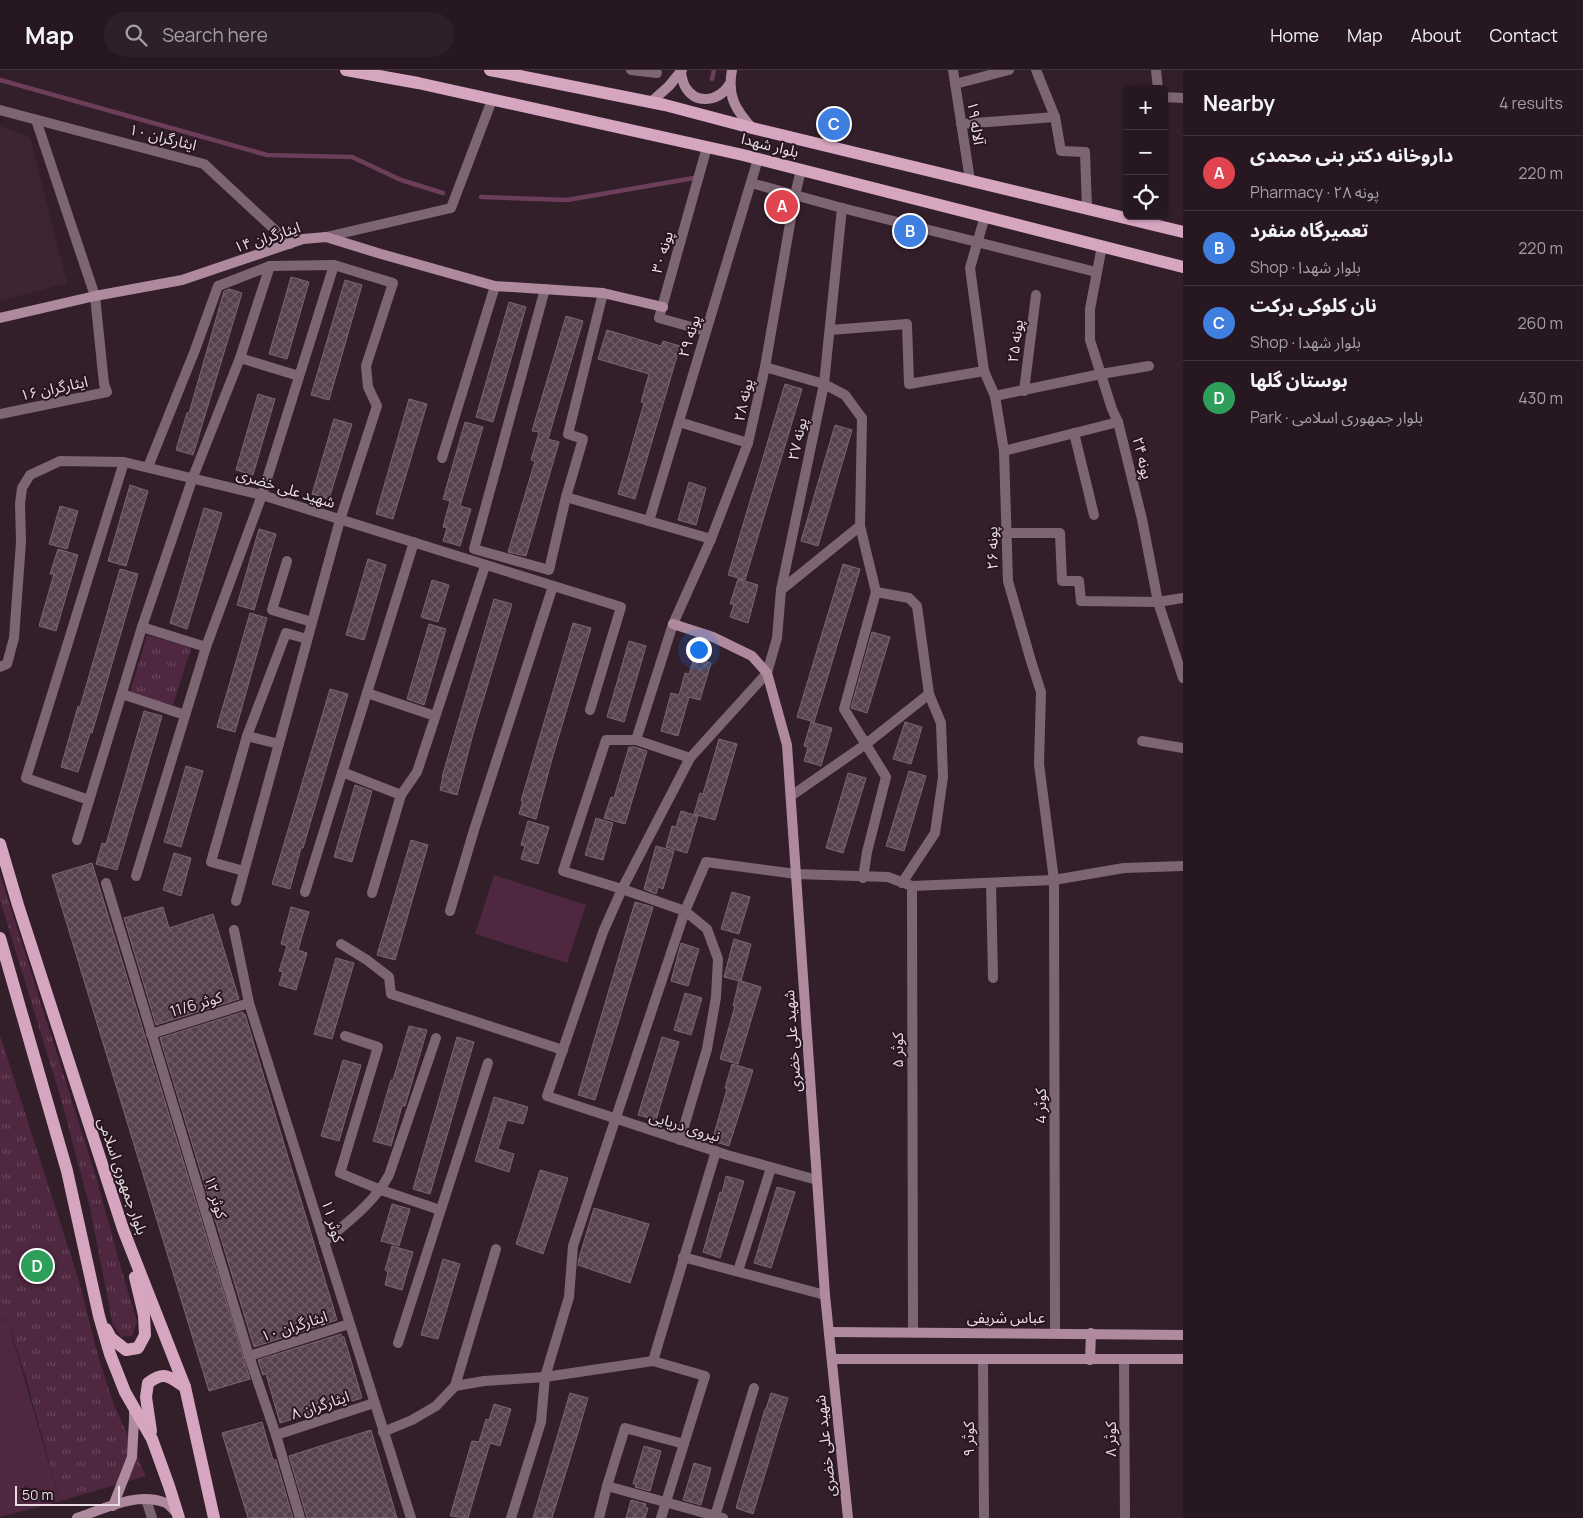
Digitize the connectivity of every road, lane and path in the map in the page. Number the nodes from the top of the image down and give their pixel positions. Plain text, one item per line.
1 (346, 70) edge
2 (490, 70) edge
3 (632, 70) edge
4 (732, 70) edge
5 (953, 70) edge
6 (1009, 70) edge
7 (1036, 70) edge
8 (1156, 70) edge
9 (682, 71) edge
10 (657, 73) dead end
11 (955, 84) junction
12 (729, 85) junction
13 (1158, 85) edge
14 (1168, 97) edge
15 (1183, 98) edge
16 (492, 100) junction
17 (651, 102) junction
18 (0, 110) edge
19 (1055, 117) junction
20 (36, 120) junction
21 (961, 124) junction
22 (752, 128) junction
23 (707, 147) junction
24 (758, 159) junction
25 (801, 170) junction
26 (970, 180) junction
27 (751, 183) junction
28 (795, 195) junction
29 (842, 208) junction
30 (1087, 208) junction
31 (985, 216) junction
32 (1183, 232) edge
33 (326, 236) junction
34 (977, 243) junction
35 (290, 244) junction
36 (1102, 246) junction
37 (334, 265) junction
38 (270, 266) junction
39 (1183, 266) edge
40 (1096, 272) junction
41 (496, 286) junction
42 (545, 289) junction
43 (603, 293) junction
44 (95, 296) junction
45 (1036, 296) dead end
46 (663, 307) junction
47 (0, 318) edge
48 (830, 330) junction
49 (706, 331) junction
50 (240, 358) junction
51 (1149, 366) dead end
52 (765, 367) junction
53 (984, 371) junction
54 (1101, 374) junction
55 (299, 376) junction
56 (824, 384) junction
57 (1024, 391) junction
58 (995, 396) junction
59 (0, 414) edge
60 (679, 422) junction
61 (1118, 422) junction
62 (1074, 433) junction
63 (748, 443) junction
64 (1004, 451) junction
65 (442, 458) dead end
66 (124, 462) junction
67 (148, 467) junction
68 (193, 477) junction
69 (262, 495) junction
70 (566, 498) junction
71 (1094, 515) dead end
72 (340, 520) junction
73 (649, 522) junction
74 (860, 526) junction
75 (1007, 533) junction
76 (711, 539) junction
77 (414, 542) junction
78 (287, 561) dead end
79 (485, 566) junction
80 (553, 586) junction
81 (781, 590) junction
82 (876, 592) junction
83 (1183, 598) edge
84 (1158, 602) junction
85 (312, 622) junction
86 (673, 624) junction
87 (142, 627) junction
88 (307, 638) junction
89 (206, 647) junction
90 (0, 668) edge
91 (767, 673) junction
92 (1183, 678) edge
93 (367, 693) junction
94 (122, 694) junction
95 (929, 694) junction
96 (590, 710) dead end
97 (185, 715) junction
98 (435, 716) junction
99 (247, 736) junction
100 (636, 740) junction
101 (1142, 740) dead end
102 (279, 744) junction
103 (866, 744) junction
104 (1183, 748) edge
105 (690, 758) junction
106 (342, 772) junction
107 (401, 795) junction
108 (791, 796) junction
109 (89, 800) junction
110 (77, 840) dead end
111 (0, 844) edge
112 (1183, 866) edge
113 (244, 871) junction
114 (796, 874) junction
115 (136, 876) dead end
116 (863, 878) junction
117 (1054, 880) junction
118 (991, 883) junction
119 (106, 884) dead end
120 (907, 884) junction
121 (622, 889) junction
122 (305, 892) dead end
123 (372, 893) dead end
124 (236, 901) dead end
125 (450, 911) dead end
126 (685, 911) junction
127 (234, 930) dead end
128 (0, 938) edge
129 (341, 944) dead end
130 (993, 978) dead end
131 (249, 1003) junction
132 (151, 1034) junction
133 (345, 1036) dead end
134 (436, 1038) dead end
135 (563, 1050) junction
136 (488, 1063) dead end
137 (614, 1119) junction
138 (680, 1140) junction
139 (716, 1151) junction
140 (771, 1168) junction
141 (817, 1180) junction
142 (381, 1190) junction
143 (440, 1210) junction
144 (123, 1229) junction
145 (324, 1242) junction
146 (496, 1249) dead end
147 (683, 1257) junction
148 (738, 1271) junction
149 (825, 1295) junction
150 (99, 1316) junction
151 (349, 1324) junction
152 (829, 1332) junction
153 (913, 1332) junction
154 (1055, 1332) junction
155 (1091, 1333) junction
156 (1183, 1335) edge
157 (398, 1343) dead end
158 (249, 1356) junction
159 (832, 1359) junction
160 (1183, 1359) edge
161 (983, 1360) junction
162 (1090, 1360) junction
163 (1124, 1360) junction
164 (653, 1361) junction
165 (544, 1377) junction
166 (455, 1386) junction
167 (185, 1387) junction
168 (754, 1388) dead end
169 (374, 1404) junction
170 (133, 1406) junction
171 (383, 1432) junction
172 (276, 1436) junction
173 (152, 1439) junction
174 (684, 1444) junction
175 (607, 1486) junction
176 (146, 1499) junction
177 (666, 1502) junction
178 (113, 1506) junction
179 (178, 1516) edge
180 (719, 1517) edge
181 (77, 1518) edge
182 (152, 1518) edge
183 (214, 1518) edge
184 (300, 1518) edge
185 (411, 1518) edge
186 (511, 1518) edge
187 (599, 1518) edge
188 (661, 1518) edge
189 (848, 1518) edge
190 (984, 1518) edge
191 (1125, 1518) edge

1 - 16 main road, بلوار شهدا
2 - 17 main road, بلوار شهدا
3 - 10 street
4 - 12 street
5 - 11 street, آلاله ۱۹
6 - 11 street
7 - 19 street
8 - 13 street
9 - 12 street
9 - 17 street
11 - 21 street, آلاله ۱۹
12 - 22 street
14 - 15 street
16 - 23 main road, بلوار شهدا
16 - 33 street
17 - 22 main road, بلوار شهدا
18 - 20 street, ایثارگران ۱۰
19 - 21 street
19 - 30 street
20 - 35 street, ایثارگران ۱۰
20 - 44 street
21 - 26 street, آلاله ۱۹
22 - 26 main road, بلوار شهدا
23 - 24 main road, بلوار شهدا
23 - 46 street, پونه ۳۰
24 - 25 main road, بلوار شهدا
24 - 27 street, پونه ۲۹
25 - 28 street, پونه ۲۸
25 - 31 main road, بلوار شهدا
26 - 30 main road, بلوار شهدا
27 - 28 street
27 - 49 street, پونه ۲۹
28 - 29 street
28 - 52 street, پونه ۲۸
29 - 34 street
29 - 48 street, پونه ۲۷
30 - 32 main road, بلوار شهدا
31 - 34 street, پونه ۲۶
31 - 36 main road, بلوار شهدا
33 - 35 street, ایثارگران ۱۴
33 - 41 street, ایثارگران ۱۴
34 - 40 street
34 - 53 street, پونه ۲۶
35 - 44 street, ایثارگران ۱۴
36 - 39 main road, بلوار شهدا
36 - 40 street, پونه ۲۴
37 - 38 street
37 - 55 street
37 - 72 street
38 - 50 street
38 - 67 street
40 - 54 street, پونه ۲۴
41 - 42 street, ایثارگران ۱۴
41 - 65 street
42 - 43 street, ایثارگران ۱۴
42 - 70 street
43 - 46 street, ایثارگران ۱۴
43 - 70 street
44 - 47 street, ایثارگران ۱۴
44 - 59 street, ایثارگران ۱۶
45 - 57 street, پونه ۲۵
46 - 49 street
48 - 53 street
48 - 56 street, پونه ۲۷
49 - 60 street, پونه ۲۹
50 - 55 street
50 - 68 street
51 - 54 street
52 - 56 street
52 - 63 street, پونه ۲۸
53 - 58 street, پونه ۲۶
54 - 57 street
54 - 61 street, پونه ۲۴
55 - 69 street
56 - 74 street
56 - 81 street, پونه ۲۷
57 - 58 street
58 - 64 street, پونه ۲۶
60 - 63 street
60 - 73 street, پونه ۲۹
61 - 62 street
61 - 84 street, پونه ۲۴
62 - 64 street
62 - 71 street
63 - 76 street, پونه ۲۸
64 - 75 street, پونه ۲۶
66 - 67 street, شهید علی خضری
66 - 90 street, شهید علی خضری
66 - 109 street
67 - 68 street, شهید علی خضری
68 - 69 street, شهید علی خضری
68 - 87 street
69 - 72 street, شهید علی خضری
69 - 89 street
70 - 73 street
72 - 77 street, شهید علی خضری
72 - 85 street
73 - 76 street
74 - 81 street
74 - 82 street
75 - 84 street
75 - 117 street, پونه ۲۶
76 - 86 street, پونه ۲۸
77 - 79 street, شهید علی خضری
77 - 93 street
78 - 85 street
79 - 80 street, شهید علی خضری
79 - 98 street
80 - 96 street, شهید علی خضری
80 - 125 street
81 - 91 street, پونه ۲۷
82 - 95 street
82 - 103 street
83 - 84 street
84 - 92 street, پونه ۲۴
85 - 88 street
86 - 91 street, شهید علی خضری
86 - 100 street, پونه ۲۸
87 - 89 street
87 - 94 street
88 - 99 street
88 - 102 street
89 - 97 street
91 - 105 street
91 - 108 street, شهید علی خضری
93 - 98 street
93 - 106 street
94 - 97 street
94 - 109 street
95 - 103 street
95 - 120 street
97 - 115 street
98 - 107 street
99 - 102 street
99 - 113 street
100 - 105 street
100 - 121 street
101 - 104 street
102 - 113 street
103 - 108 street
103 - 116 street
105 - 121 street
106 - 107 street
106 - 122 street
107 - 123 street
108 - 114 street, شهید علی خضری
109 - 110 street
111 - 144 main road, بلوار جمهوری اسلامی
112 - 117 street
113 - 124 street
114 - 116 street
114 - 126 street
114 - 141 street, شهید علی خضری
116 - 120 street
117 - 118 street
117 - 154 street, کوثر 4
118 - 120 street
118 - 130 street
119 - 132 street, کوثر ۱۲
120 - 153 street, کوثر ۵
121 - 126 street
121 - 135 street
126 - 137 street
126 - 138 street
127 - 131 street, کوثر ۱۱
128 - 150 main road
129 - 135 street
131 - 132 street, کوثر 11/6
131 - 145 street, کوثر ۱۱
132 - 158 street, کوثر ۱۲
133 - 142 street
134 - 142 street
135 - 137 street, نیروی دریایی
136 - 143 street
137 - 138 street, نیروی دریایی
137 - 165 street
138 - 139 street, نیروی دریایی
139 - 140 street, نیروی دریایی
139 - 147 street
140 - 141 street, نیروی دریایی
140 - 148 street
141 - 149 street, شهید علی خضری
142 - 143 street
142 - 145 street
143 - 157 street
144 - 150 main road
144 - 167 main road, بلوار جمهوری اسلامی
145 - 151 street, کوثر ۱۱
146 - 166 street
147 - 148 street
147 - 164 street
148 - 149 street
149 - 152 street, شهید علی خضری
150 - 170 main road
151 - 158 street, ایثارگران ۱۰
151 - 169 street, کوثر ۱۱
152 - 153 street, عباس شریفی
152 - 159 street, شهید علی خضری
153 - 154 street, عباس شریفی
154 - 155 street, عباس شریفی
155 - 156 street, عباس شریفی
155 - 162 street
158 - 172 street, کوثر ۱۲
159 - 161 street
159 - 189 street, شهید علی خضری
160 - 163 street
161 - 162 street
161 - 190 street, کوثر ۹
162 - 163 street
163 - 191 street, کوثر ۸
164 - 165 street
164 - 174 street
165 - 166 street
165 - 186 street
166 - 171 street
167 - 173 main road
167 - 183 main road, بلوار جمهوری اسلامی
168 - 180 street
169 - 171 street, کوثر ۱۱
169 - 172 street, ایثارگران ۸
170 - 173 main road
170 - 178 street
171 - 185 street, کوثر ۱۱
172 - 184 street, کوثر ۱۲
173 - 179 main road
174 - 175 street
174 - 177 street
175 - 177 street
175 - 187 street
176 - 178 street
176 - 179 street
176 - 182 street
177 - 180 street
177 - 188 street
178 - 181 street

